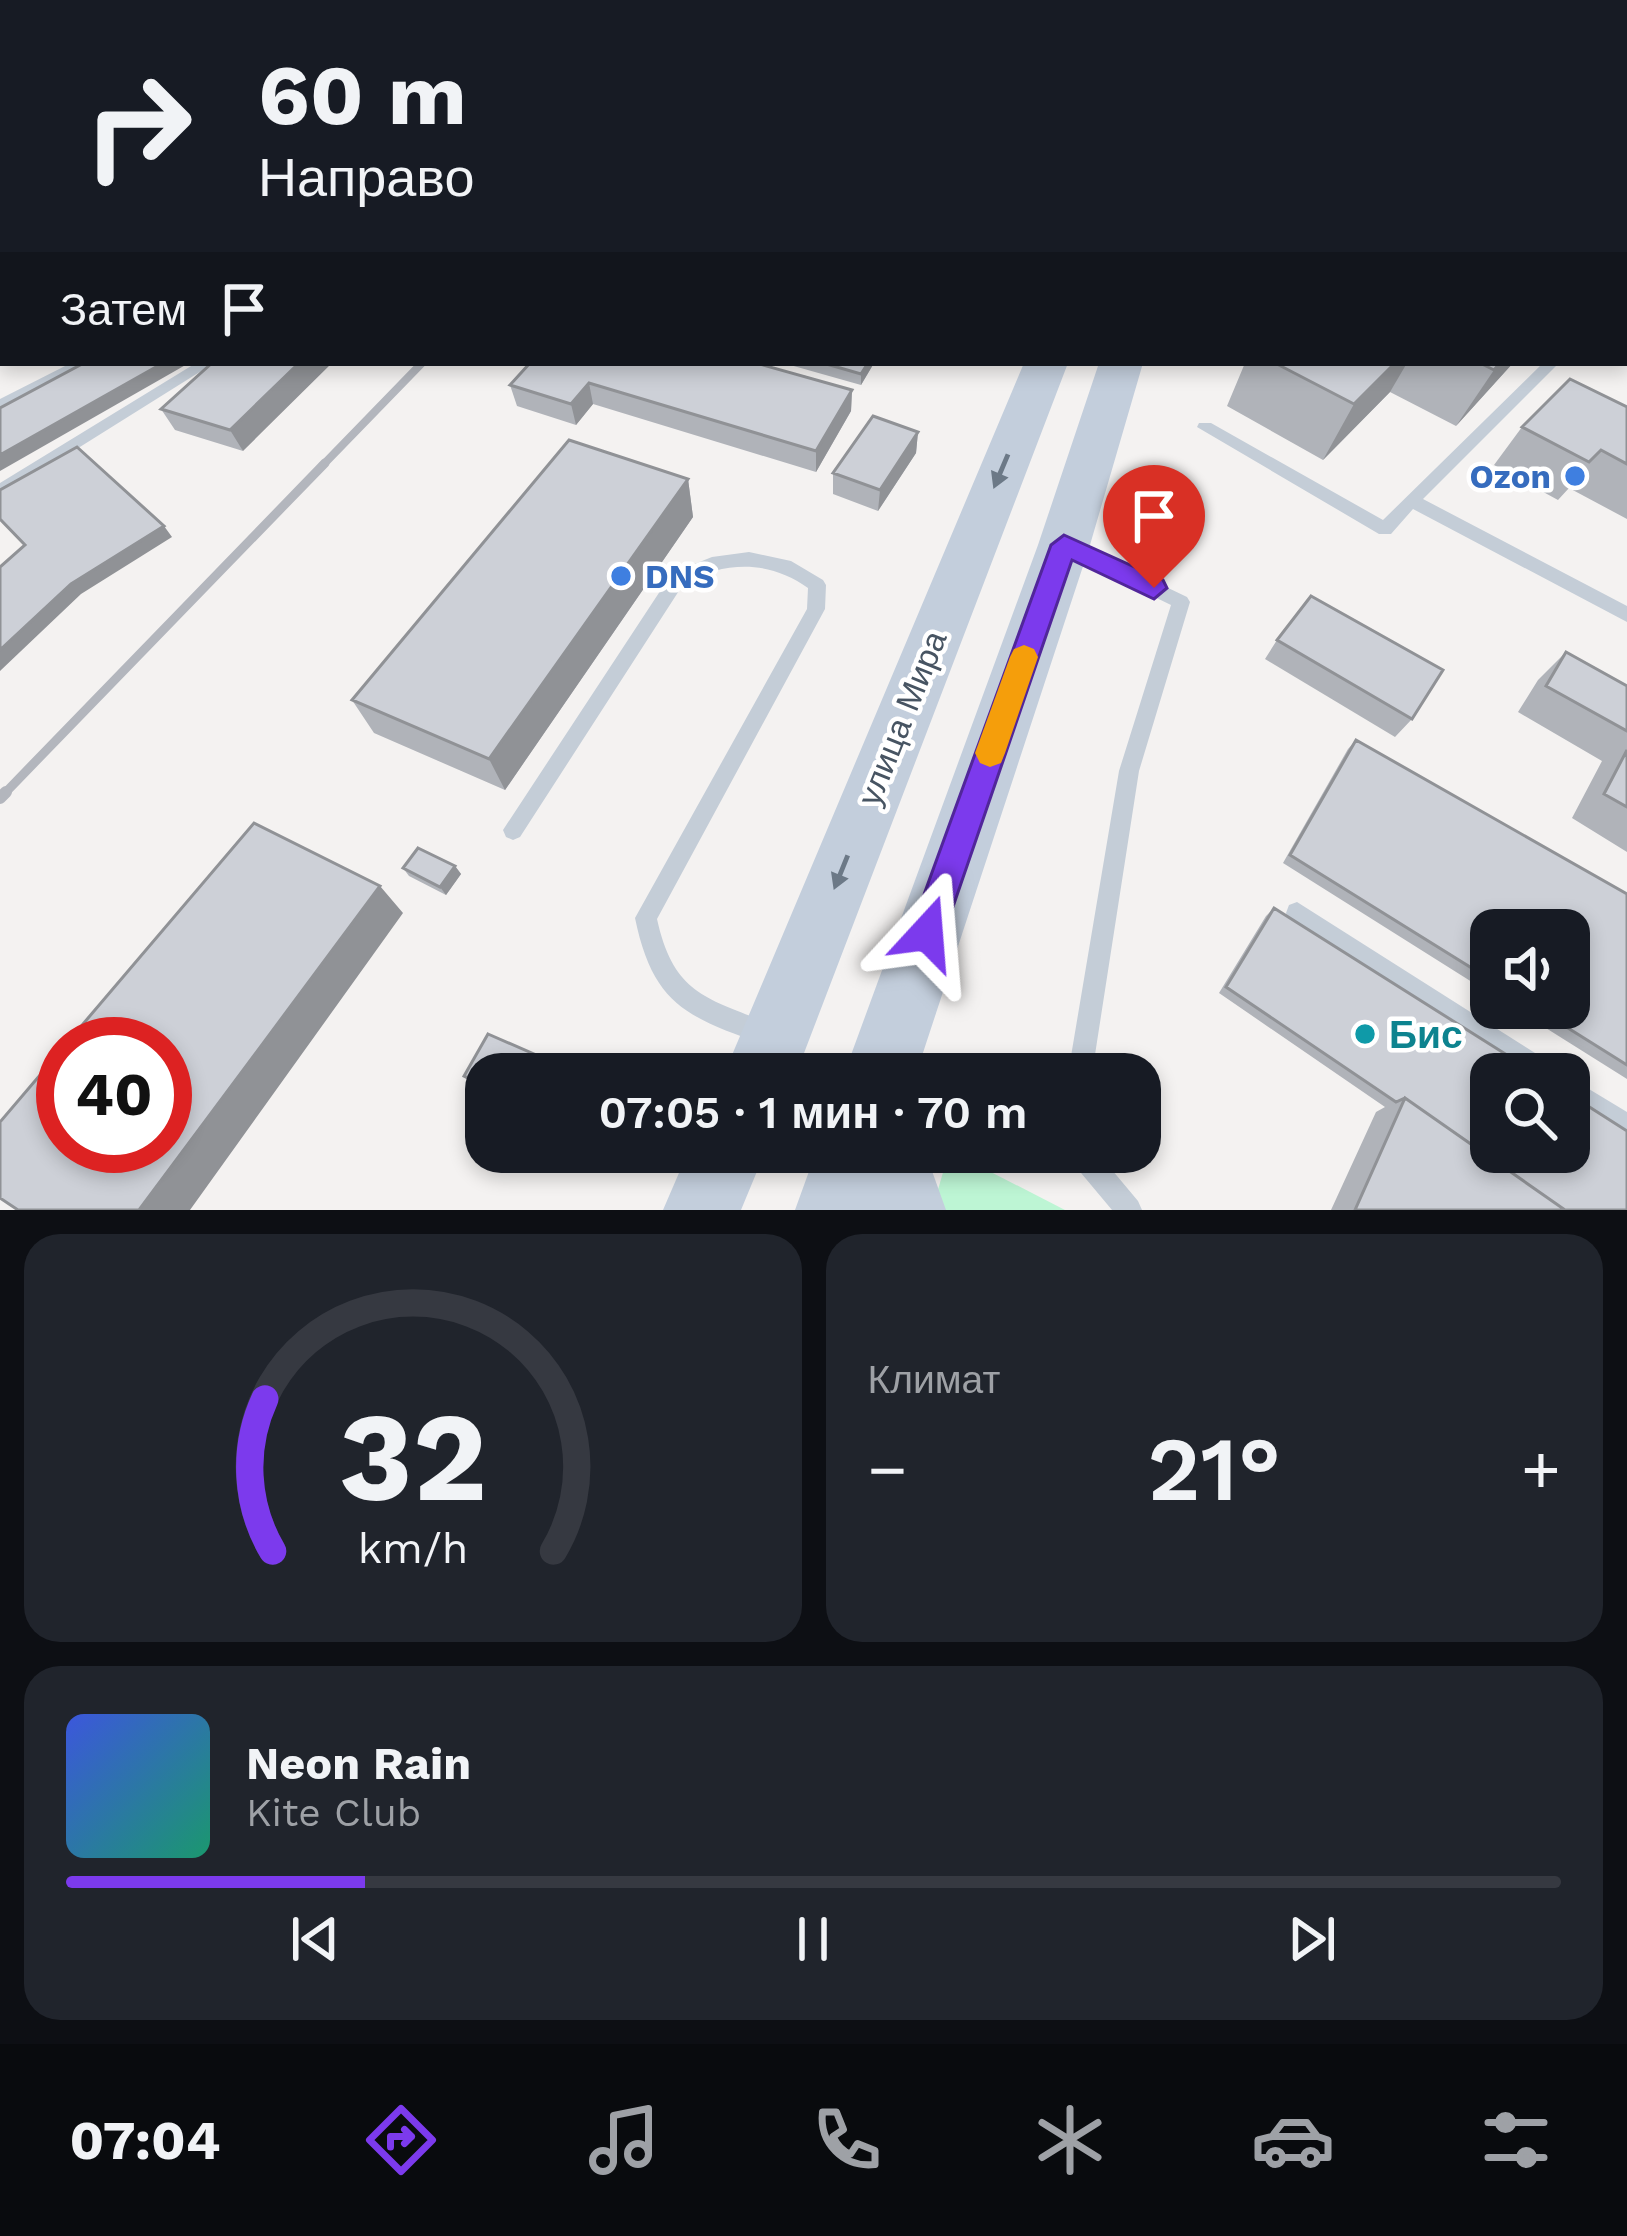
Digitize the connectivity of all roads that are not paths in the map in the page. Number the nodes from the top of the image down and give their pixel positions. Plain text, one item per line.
1 (76, 366) edge
2 (202, 366) edge
3 (1045, 366) edge
4 (1120, 366) edge
5 (1549, 366) edge
6 (0, 406) edge
7 (1205, 428) dead end
8 (0, 491) edge
9 (1411, 500) junction
10 (1064, 545) junction
11 (1627, 615) edge
12 (513, 830) dead end
13 (1297, 913) dead end
14 (914, 968) junction
15 (765, 1053) edge
16 (769, 1053) edge
17 (887, 1053) edge
18 (906, 1053) edge
19 (1083, 1053) edge
20 (1513, 1053) edge
21 (1590, 1103) edge
22 (1627, 1127) edge
23 (718, 1173) edge
24 (847, 1173) edge
25 (895, 1173) edge
26 (1098, 1173) edge
27 (702, 1210) edge
28 (834, 1210) edge
29 (907, 1210) edge
30 (1129, 1210) edge

1 - 6 lane
2 - 8 lane
3 -> 16 street, улица Мира
4 - 10 street
5 - 9 lane
7 - 9 lane
9 - 11 lane
10 - 14 street
10 - 19 lane
12 - 15 lane
13 - 20 lane
14 - 17 street
14 - 18 street
21 - 22 lane
23 - 27 street
24 - 28 street
25 - 29 street
26 - 30 lane

